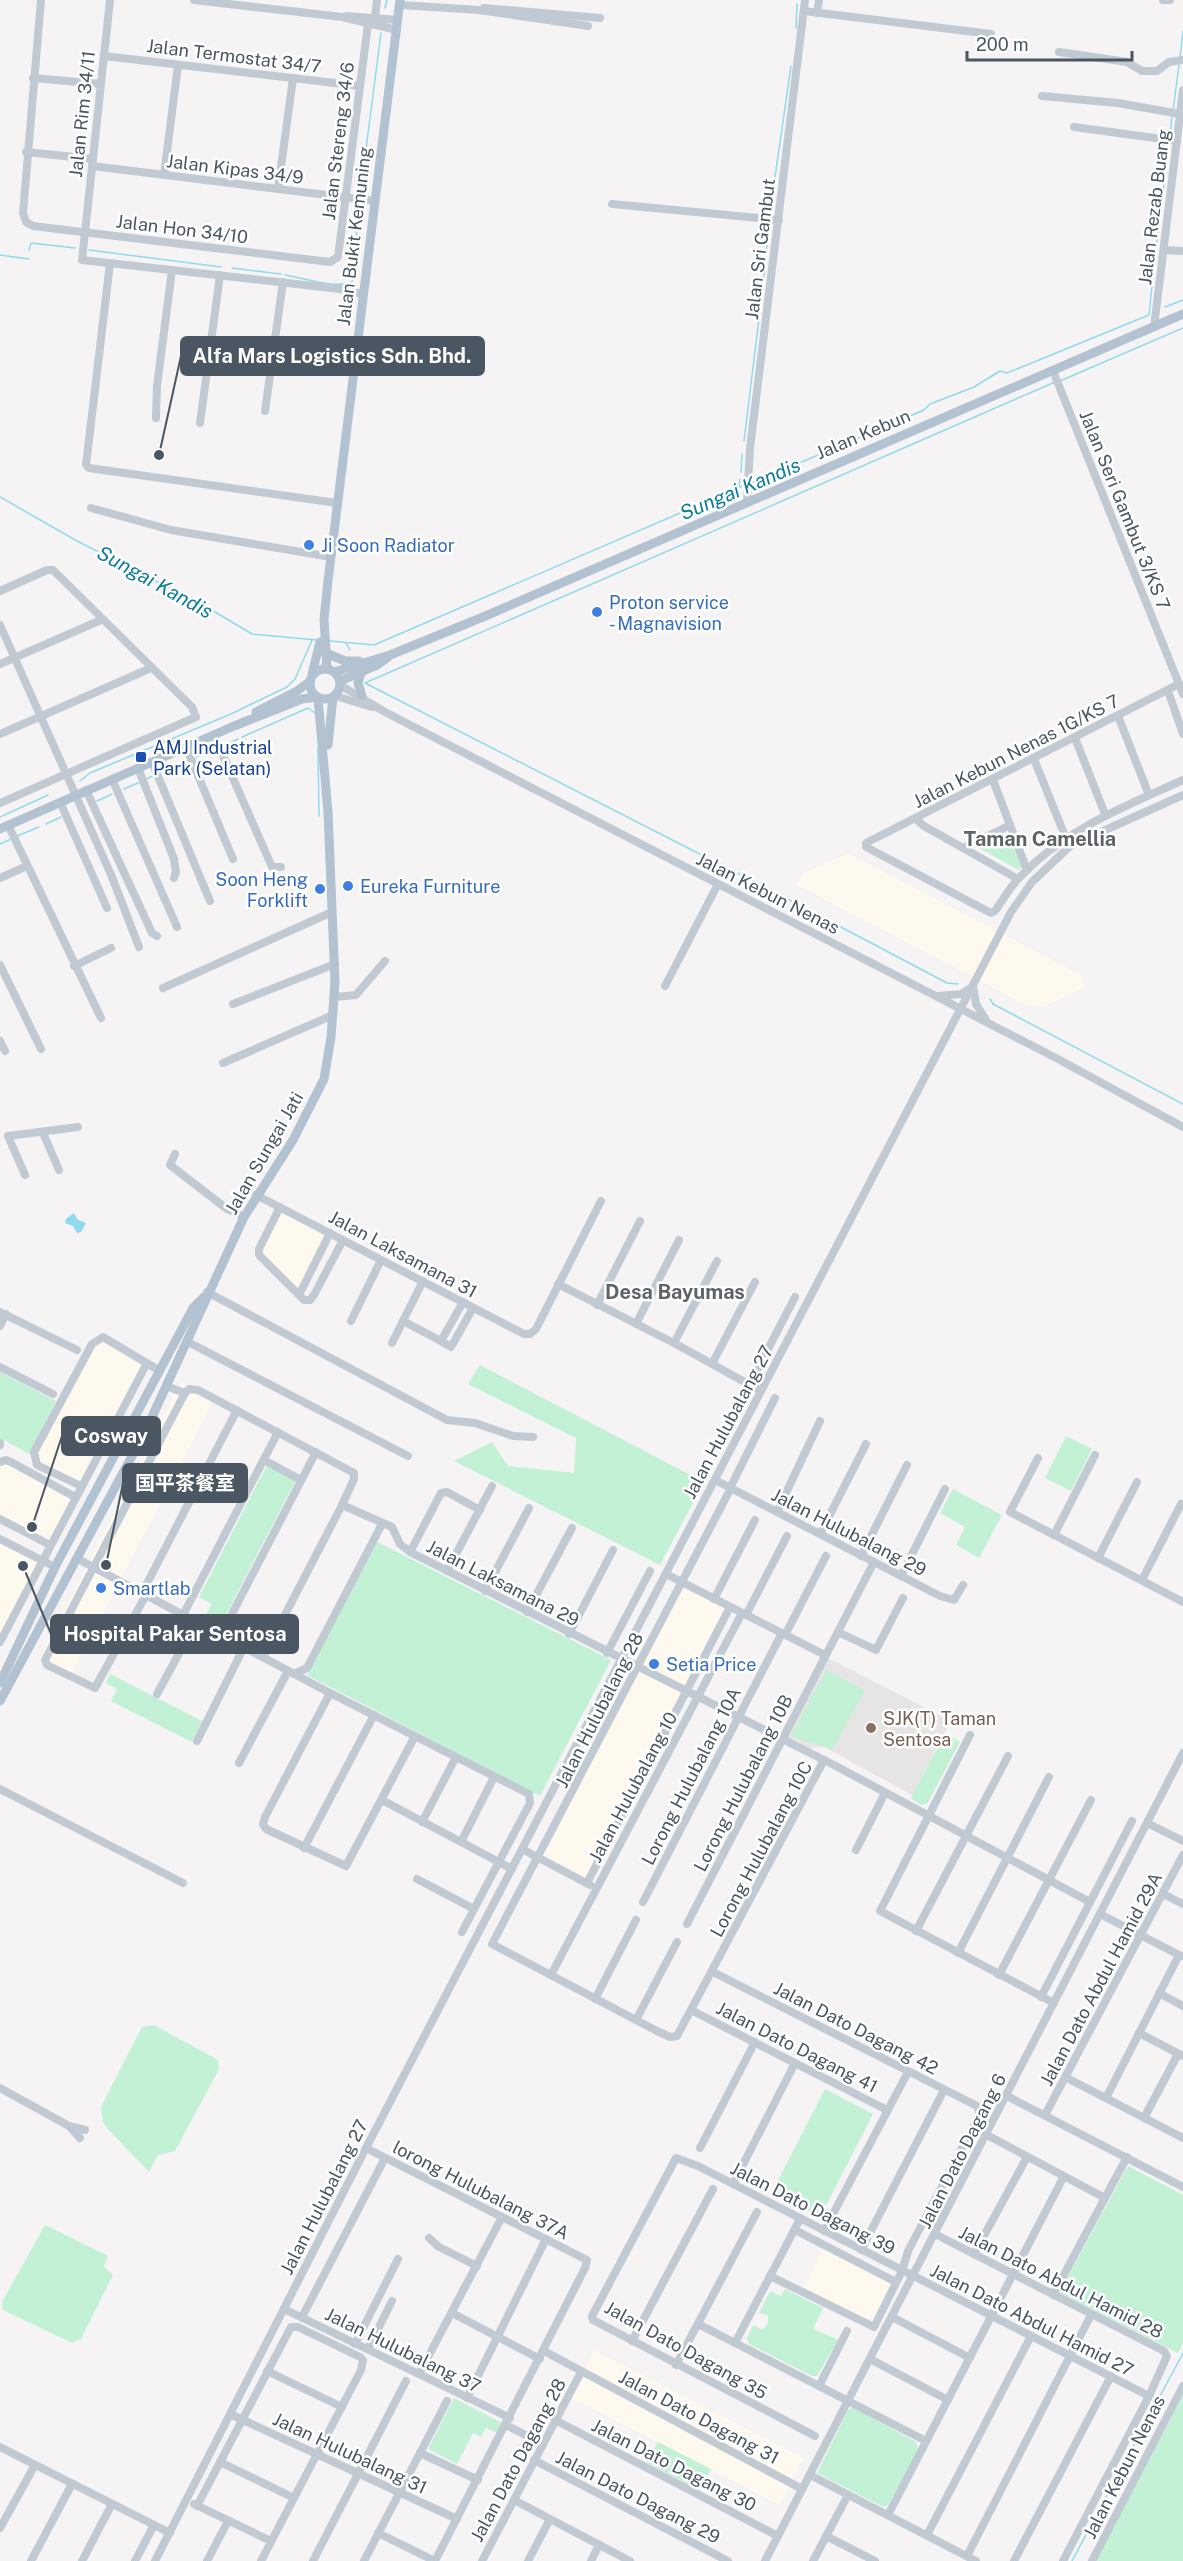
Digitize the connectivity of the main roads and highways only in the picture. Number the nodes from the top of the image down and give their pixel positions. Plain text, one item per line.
1 (400, 3) edge
2 (1183, 314) edge
3 (324, 619) junction
4 (324, 652) junction
5 (390, 655) junction
6 (376, 658) junction
7 (331, 670) junction
8 (362, 673) junction
9 (311, 678) junction
10 (340, 683) junction
11 (334, 696) junction
12 (362, 696) road end
13 (317, 698) junction
14 (234, 726) junction
15 (325, 771) junction
16 (4, 827) edge
17 (206, 1294) junction
18 (116, 1453) junction
19 (129, 1462) junction
20 (66, 1549) junction
21 (79, 1558) junction
22 (0, 1683) edge
23 (0, 1701) edge

1 - 3 main road, Jalan Bukit Kemuning
2 - 5 main road, Jalan Kebun
3 - 4 main road, Jalan Bukit Kemuning
3 - 9 main road, Jalan Bukit Kemuning
4 - 6 main road
4 - 7 main road, Jalan Bukit Kemuning
5 - 6 main road, Jalan Kebun
5 - 8 main road, Jalan Kebun
6 - 7 main road, Jalan Kebun
7 - 9 main road
7 - 10 main road
8 - 10 main road, Jalan Kebun
8 - 12 main road
9 - 13 main road
9 - 14 main road
10 - 11 main road
11 - 13 main road
11 - 15 main road
13 - 14 main road
13 - 15 main road, Jalan Sungai Jati
14 - 16 main road
15 - 17 main road, Jalan Sungai Jati
17 - 18 main road, Jalan Sungai Jati
17 - 19 main road, Jalan Sungai Jati
18 - 19 main road
18 - 20 main road, Jalan Sungai Jati
19 - 21 main road, Jalan Sungai Jati
20 - 21 main road
20 - 22 main road, Jalan Sungai Jati
21 - 23 main road, Jalan Sungai Jati

